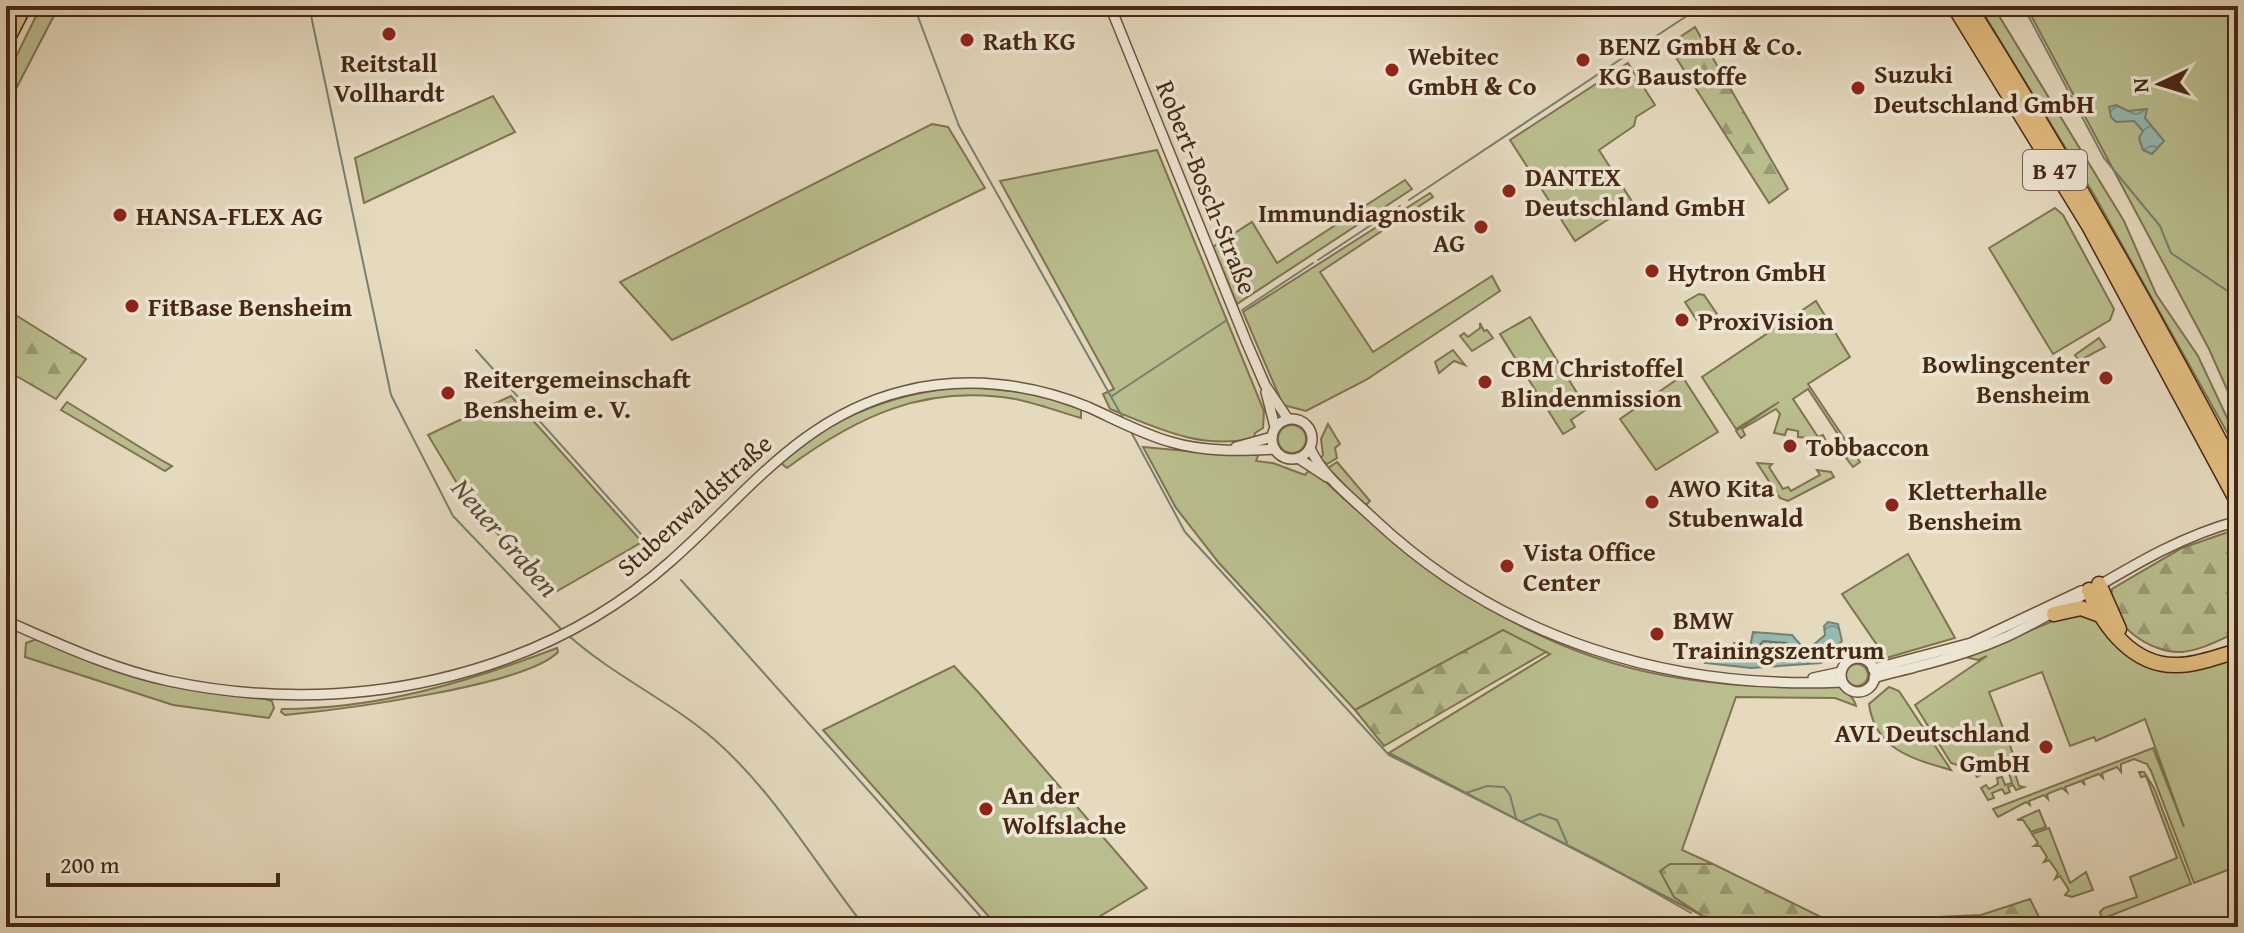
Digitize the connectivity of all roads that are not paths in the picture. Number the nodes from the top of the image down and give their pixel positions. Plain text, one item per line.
1 (26, 6) edge
2 (1110, 6) edge
3 (1954, 6) edge
4 (1969, 6) edge
5 (6, 45) edge
6 (1265, 385) junction
7 (1288, 419) junction
8 (1273, 432) junction
9 (1310, 448) junction
10 (1275, 449) junction
11 (1225, 450) junction
12 (1298, 458) junction
13 (2238, 476) edge
14 (1334, 480) junction
15 (2238, 503) edge
16 (2234, 522) edge
17 (2094, 587) junction
18 (2054, 614) junction
19 (2100, 615) junction
20 (6, 621) edge
21 (2238, 643) edge
22 (2238, 651) edge
23 (1873, 673) junction
24 (1842, 677) junction

1 - 5 main road
2 - 6 street, Robert-Bosch-Straße
3 - 15 highway, B 47
4 - 13 highway, B 47
6 - 7 street, Robert-Bosch-Straße
6 - 8 street, Robert-Bosch-Straße
7 - 8 street
7 - 9 street, Robert-Bosch-Straße
8 - 10 street, Robert-Bosch-Straße
8 - 11 street, Stubenwaldstraße
9 - 12 street
9 - 14 street, Robert-Bosch-Straße
10 - 11 street, Stubenwaldstraße
10 - 12 street, Robert-Bosch-Straße
11 - 20 street, Stubenwaldstraße
12 - 14 street, Robert-Bosch-Straße
14 - 24 street, Robert-Bosch-Straße
16 - 17 street
17 - 18 street
17 - 19 highway
17 - 21 highway
17 - 23 street
18 - 19 highway
18 - 23 street
19 - 22 highway
23 - 24 street
23 - 24 street

